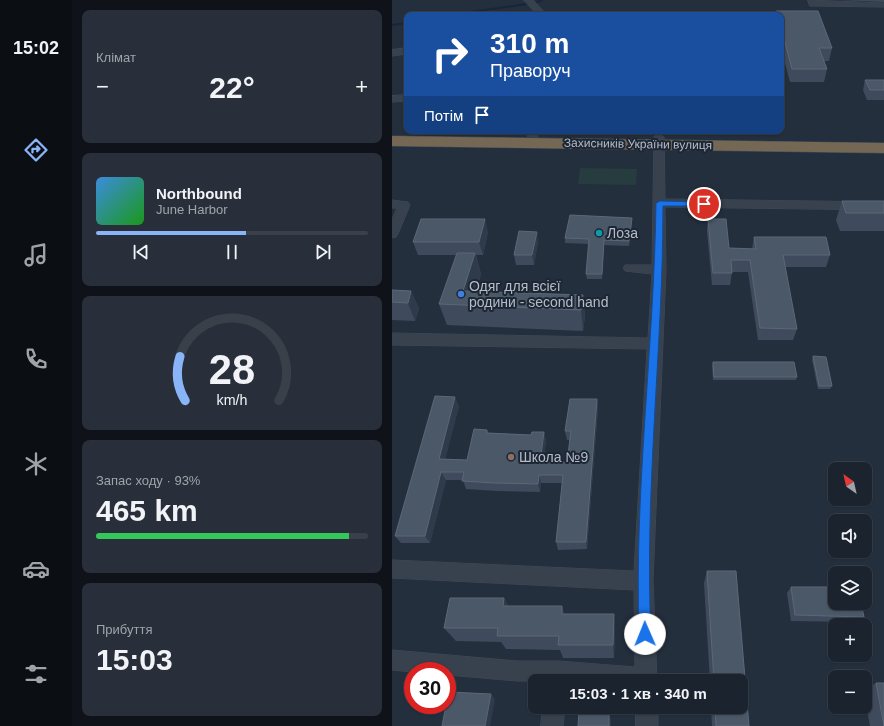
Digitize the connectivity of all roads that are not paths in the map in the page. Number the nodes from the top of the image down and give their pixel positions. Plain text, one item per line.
1 (528, 0) edge
2 (812, 0) edge
3 (830, 2) edge
4 (853, 2) edge
5 (878, 3) edge
6 (540, 12) edge
7 (404, 51) edge
8 (392, 53) edge
9 (404, 98) edge
10 (392, 99) edge
11 (392, 134) edge
12 (404, 134) edge
13 (548, 134) edge
14 (884, 140) edge
15 (392, 141) edge
16 (659, 141) junction
17 (884, 148) edge
18 (659, 175) junction
19 (673, 175) dead end
20 (660, 203) junction
21 (398, 205) edge
22 (884, 206) edge
23 (392, 234) edge
24 (630, 268) dead end
25 (659, 270) junction
26 (392, 339) edge
27 (654, 344) junction
28 (392, 569) edge
29 (643, 581) junction
30 (392, 660) edge
31 (541, 674) edge
32 (646, 674) edge
33 (553, 714) edge
34 (646, 714) edge
35 (552, 726) edge
36 (647, 726) edge

1 - 6 street
2 - 3 street
3 - 4 street
4 - 5 street
7 - 8 street
9 - 10 street
11 - 12 highway, Захисників України вулиця
13 - 16 highway, Захисників України вулиця
14 - 16 highway, Захисників України вулиця
15 - 16 highway, Захисників України вулиця
16 - 17 highway, Захисників України вулиця
16 - 18 street
18 - 19 street
18 - 20 street
20 - 22 street
20 - 25 street
21 - 23 street
24 - 25 street
25 - 27 street
26 - 27 street
27 - 29 street
28 - 29 street
29 - 32 street
30 - 31 street
33 - 35 street
34 - 36 street

